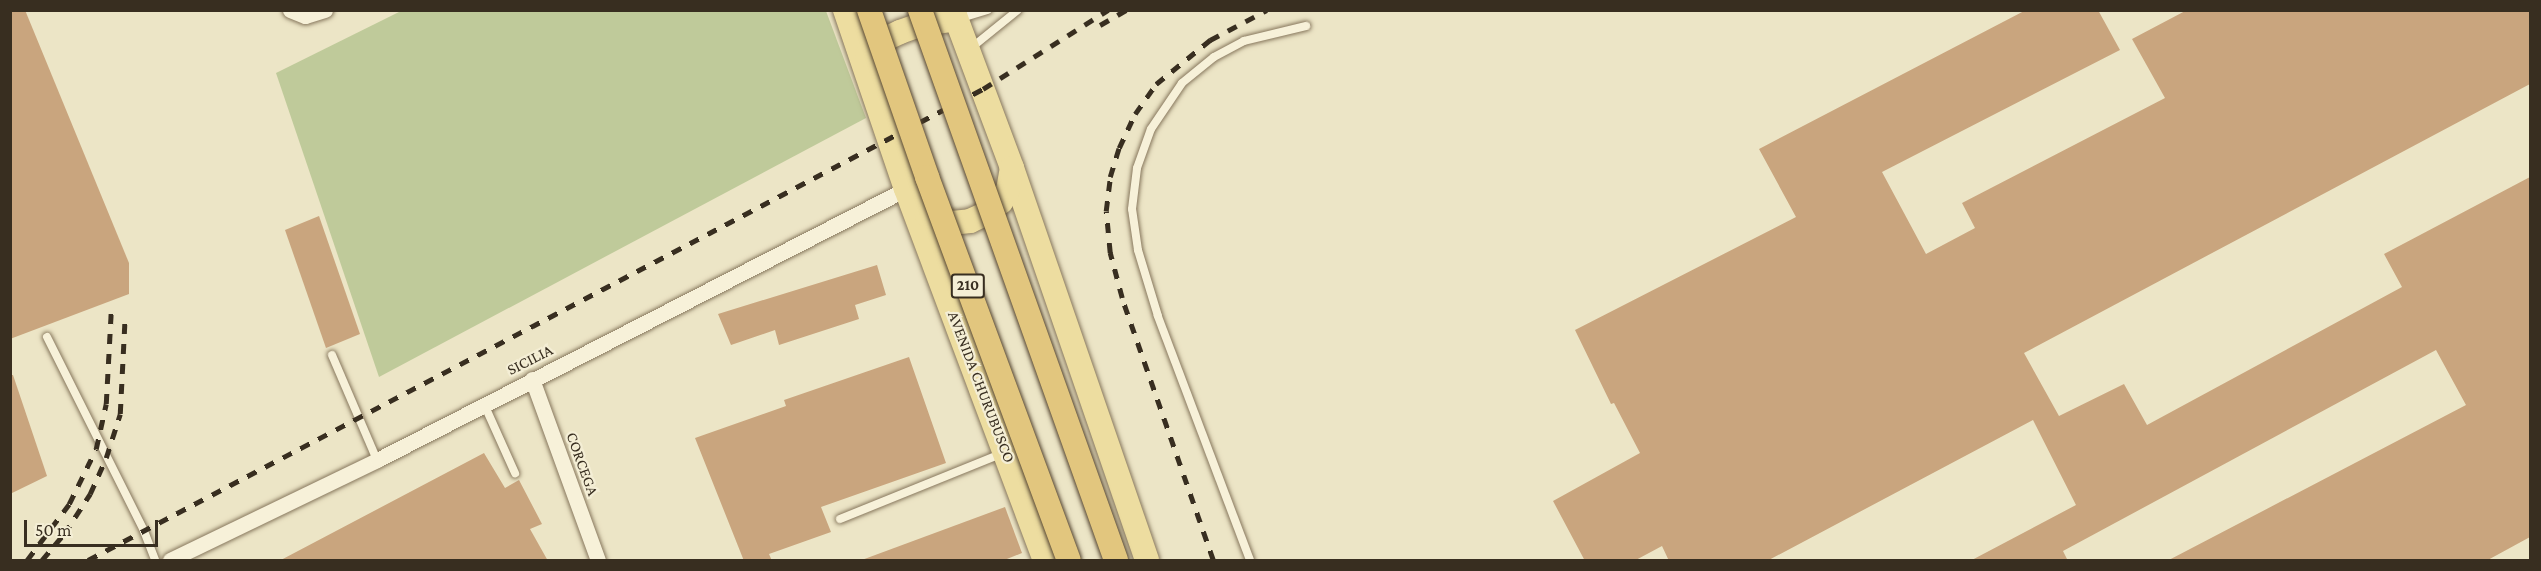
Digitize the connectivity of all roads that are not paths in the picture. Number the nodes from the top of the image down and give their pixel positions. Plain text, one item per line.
1 (290, 10) edge
2 (325, 10) edge
3 (844, 10) edge
4 (869, 10) edge
5 (920, 10) edge
6 (988, 10) edge
7 (1017, 10) edge
8 (955, 15) edge
9 (1306, 26) dead end
10 (968, 50) junction
11 (861, 62) junction
12 (1012, 168) junction
13 (909, 197) junction
14 (47, 337) dead end
15 (332, 355) dead end
16 (532, 379) junction
17 (484, 404) junction
18 (1005, 452) junction
19 (377, 460) junction
20 (515, 473) dead end
21 (840, 519) dead end
22 (174, 560) edge
23 (155, 561) edge
24 (598, 561) edge
25 (1046, 561) edge
26 (1069, 561) edge
27 (1116, 561) edge
28 (1147, 561) edge
29 (1250, 561) edge

1 - 2 street
3 - 11 main road, AVENIDA CHURUBUSCO
4 - 26 highway, AVENIDA CHURUBUSCO / 210, bridge
5 - 27 highway, bridge
6 - 8 lane
7 - 10 lane
8 - 10 main road
8 - 11 main road
9 - 29 lane
10 - 12 main road
11 - 13 main road, AVENIDA CHURUBUSCO
12 - 13 main road
12 - 28 main road
13 - 16 street, SICILIA
13 - 18 main road, AVENIDA CHURUBUSCO
14 - 23 lane
15 - 19 lane
16 - 17 street, SICILIA
16 - 24 street, CORCEGA
17 - 19 street, SICILIA
17 - 20 lane
18 - 21 lane
18 - 25 main road, AVENIDA CHURUBUSCO
19 - 22 street, SICILIA

